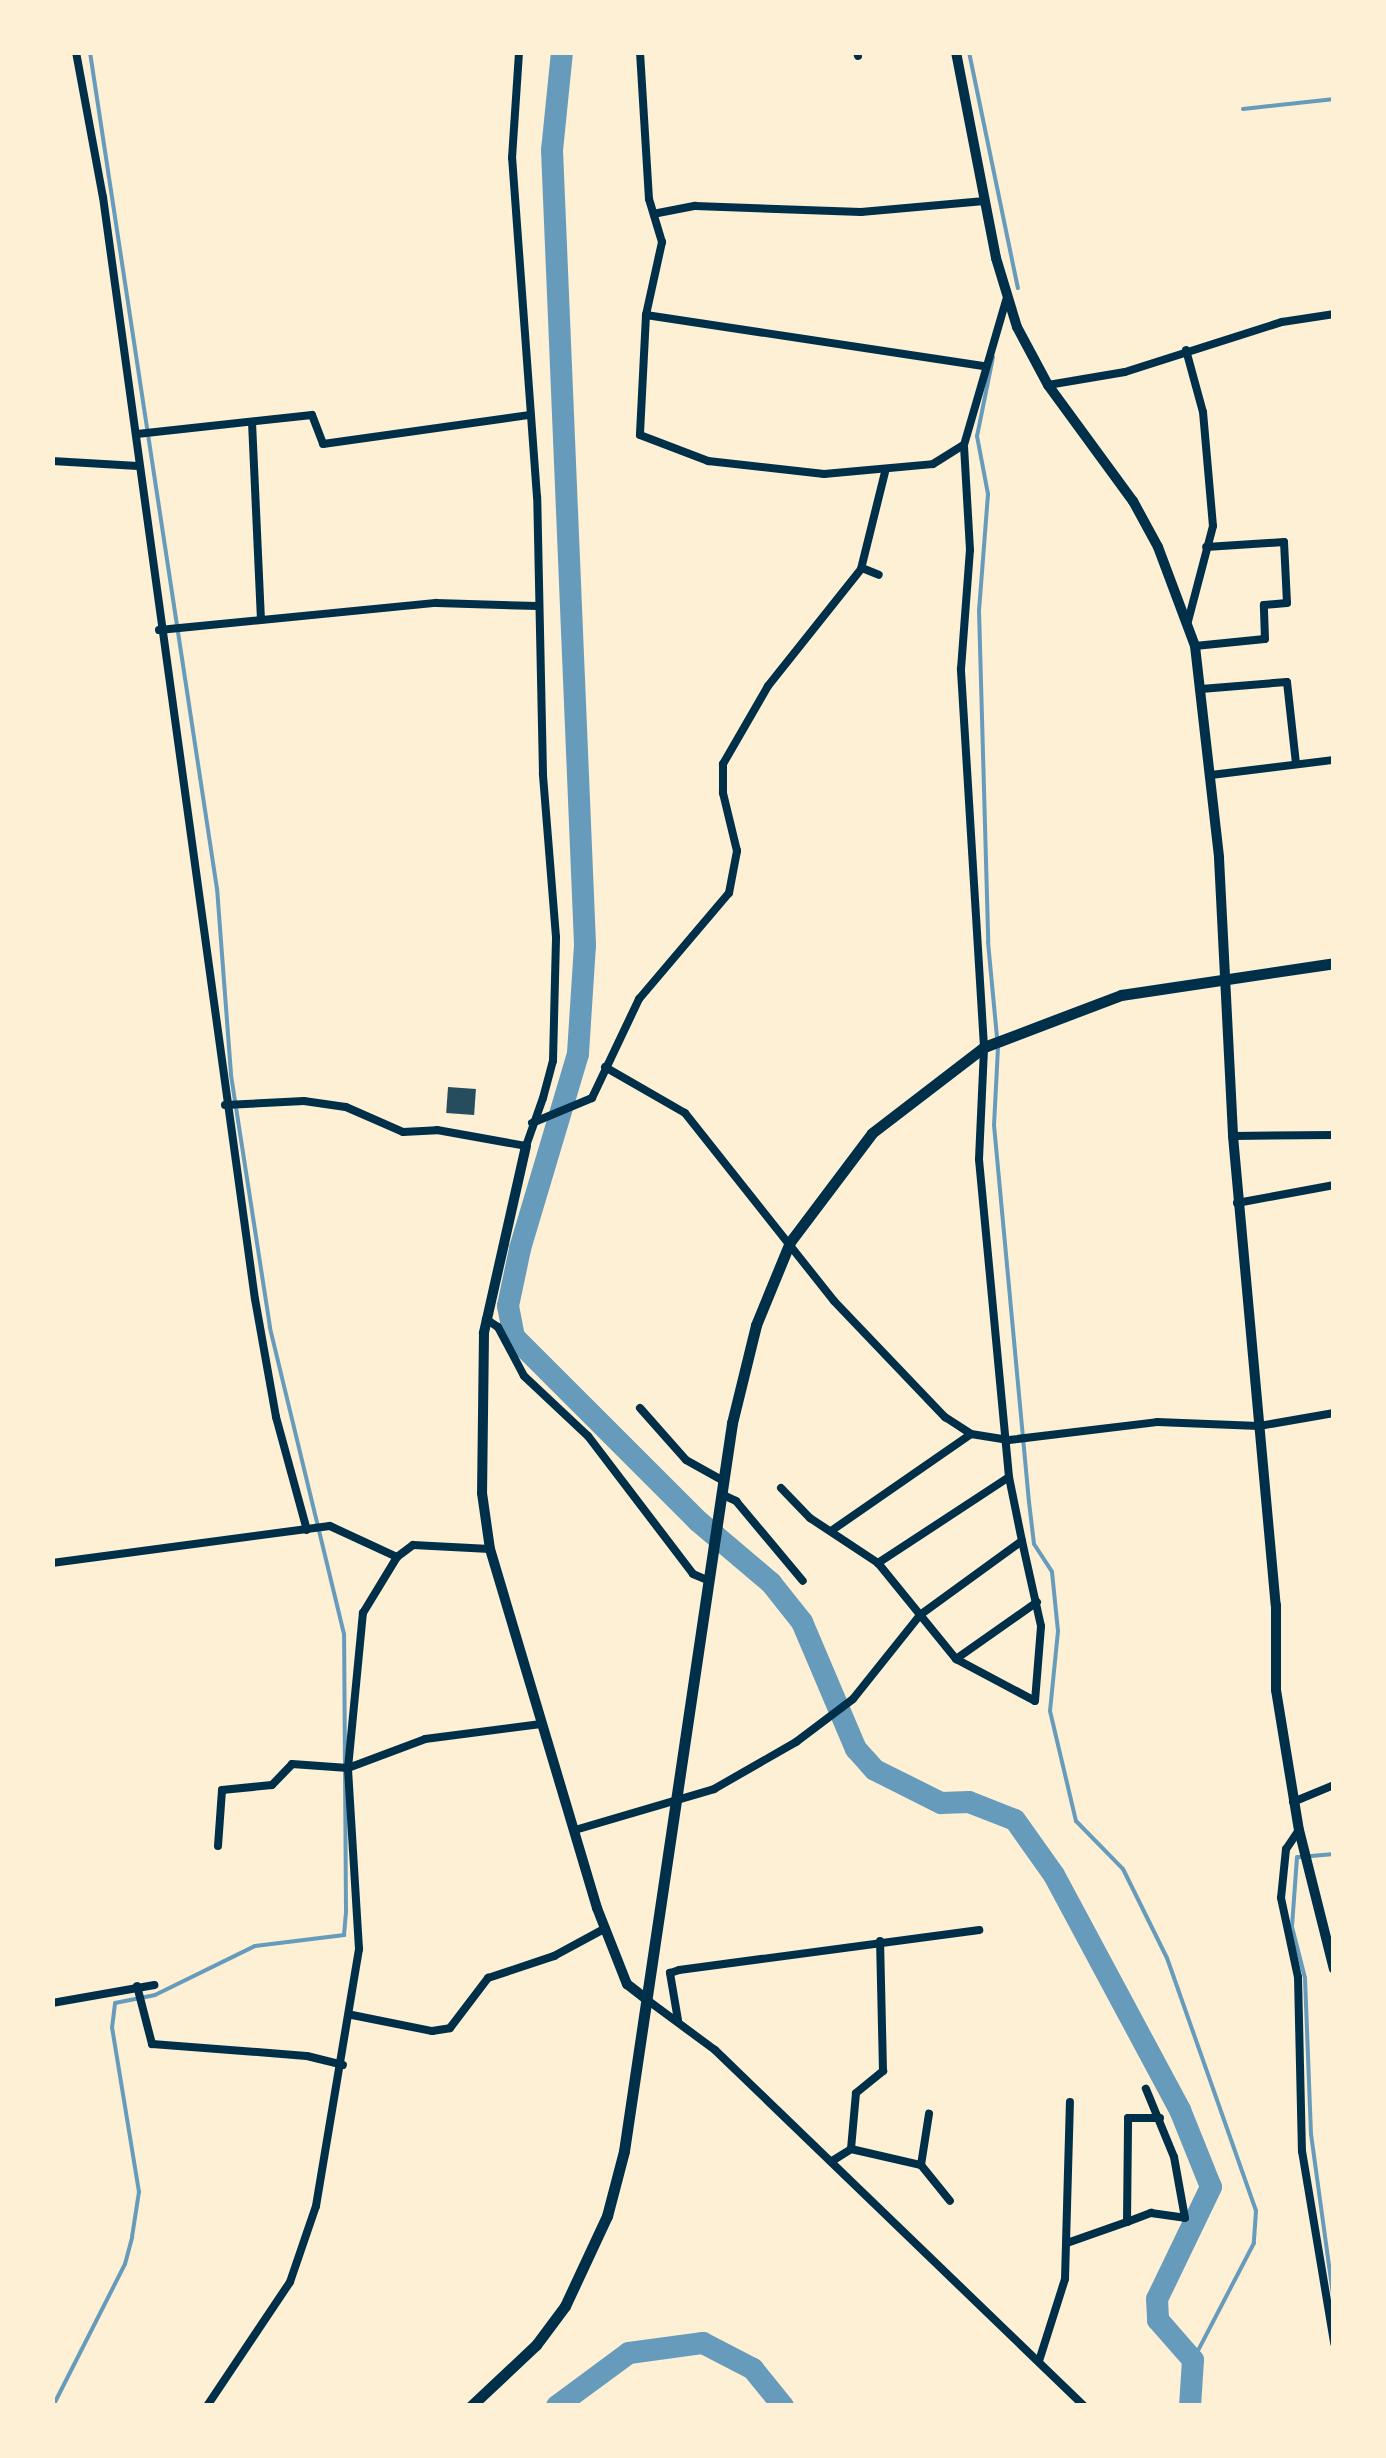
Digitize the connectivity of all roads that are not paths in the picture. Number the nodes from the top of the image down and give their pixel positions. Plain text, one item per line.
1 (76, 52) edge
2 (518, 52) edge
3 (640, 52) edge
4 (956, 52) edge
5 (986, 201) junction
6 (658, 213) junction
7 (1006, 300) junction
8 (1334, 314) edge
9 (646, 315) junction
10 (1186, 350) junction
11 (983, 366) junction
12 (1048, 384) junction
13 (530, 414) junction
14 (252, 422) junction
15 (137, 434) junction
16 (964, 446) junction
17 (52, 461) edge
18 (138, 466) junction
19 (885, 472) junction
20 (1206, 547) junction
21 (862, 568) junction
22 (879, 574) dead end
23 (537, 606) junction
24 (261, 620) junction
25 (1188, 621) junction
26 (159, 630) junction
27 (1196, 646) junction
28 (1202, 689) junction
29 (1334, 760) edge
30 (1296, 764) junction
31 (1212, 775) junction
32 (1334, 963) edge
33 (1226, 977) junction
34 (984, 1047) junction
35 (605, 1067) junction
36 (225, 1105) junction
37 (532, 1123) junction
38 (1233, 1136) junction
39 (1334, 1136) edge
40 (526, 1146) junction
41 (1334, 1184) edge
42 (1237, 1202) junction
43 (790, 1242) junction
44 (486, 1318) junction
45 (640, 1408) dead end
46 (1334, 1413) edge
47 (1259, 1426) junction
48 (971, 1434) junction
49 (1008, 1440) junction
50 (1009, 1477) junction
51 (722, 1480) junction
52 (781, 1488) dead end
53 (719, 1499) junction
54 (307, 1530) junction
55 (831, 1531) junction
56 (1022, 1541) junction
57 (490, 1549) junction
58 (397, 1557) junction
59 (52, 1563) edge
60 (878, 1563) junction
61 (707, 1576) junction
62 (803, 1581) dead end
63 (1037, 1602) junction
64 (920, 1615) junction
65 (956, 1660) junction
66 (541, 1724) junction
67 (348, 1768) junction
68 (1334, 1785) edge
69 (1293, 1802) junction
70 (676, 1803) junction
71 (574, 1830) junction
72 (1298, 1830) junction
73 (218, 1846) dead end
74 (604, 1929) junction
75 (979, 1930) dead end
76 (880, 1941) junction
77 (1334, 1969) edge
78 (154, 1985) dead end
79 (137, 1986) junction
80 (646, 1998) junction
81 (52, 2004) edge
82 (352, 2015) junction
83 (678, 2020) junction
84 (343, 2065) junction
85 (1146, 2089) dead end
86 (1070, 2102) dead end
87 (929, 2114) dead end
88 (1160, 2118) junction
89 (851, 2149) junction
90 (832, 2161) junction
91 (921, 2165) junction
92 (950, 2202) dead end
93 (1127, 2222) junction
94 (1068, 2244) junction
95 (1334, 2343) edge
96 (1039, 2361) junction
97 (207, 2406) edge
98 (471, 2406) edge
99 (1084, 2406) edge

1 - 15 street
2 - 13 street
3 - 6 street
4 - 5 street
5 - 6 street
5 - 7 street
6 - 9 street
7 - 11 street
7 - 12 street
8 - 10 street
9 - 11 street
9 - 19 street
10 - 12 street
10 - 20 street
11 - 16 street
12 - 25 street
13 - 14 street
13 - 23 street
14 - 15 street
14 - 24 street
15 - 18 street
16 - 19 street
16 - 34 street
17 - 18 street
18 - 26 street
19 - 21 street
20 - 25 street
20 - 27 street
21 - 22 street
21 - 35 street
23 - 24 street
23 - 37 street
24 - 26 street
25 - 27 street
26 - 36 street
27 - 28 street
28 - 30 street
28 - 31 street
29 - 30 street
30 - 31 street
31 - 33 street
32 - 33 main road
33 - 34 main road
33 - 38 street
34 - 43 main road
34 - 49 street
35 - 37 street
35 - 43 street
36 - 40 street
36 - 54 street
37 - 40 street
38 - 39 street
38 - 42 street
40 - 44 street
41 - 42 street
42 - 47 street
43 - 48 street
43 - 51 main road
44 - 57 street
44 - 61 street
45 - 51 street
46 - 47 street
47 - 49 street
47 - 69 street
48 - 49 street
48 - 55 street
49 - 50 street
50 - 56 street
50 - 60 street
51 - 53 main road
52 - 55 street
53 - 61 main road
53 - 62 street
54 - 58 street
54 - 59 street
55 - 60 street
56 - 63 street
56 - 64 street
57 - 58 street
57 - 66 street
58 - 67 street
60 - 64 street
61 - 70 main road
63 - 65 street
63 - 65 street
64 - 65 street
64 - 70 street
66 - 67 street
66 - 71 street
67 - 73 street
67 - 82 street
68 - 69 street
69 - 72 street
70 - 71 street
70 - 80 main road
71 - 74 street
72 - 77 street
72 - 95 street
74 - 80 street
74 - 82 street
75 - 76 street
76 - 83 street
76 - 89 street
78 - 79 street
79 - 81 street
79 - 84 street
80 - 83 street
80 - 98 main road
82 - 84 street
83 - 90 street
84 - 97 street
85 - 88 street
86 - 94 street
87 - 91 street
88 - 93 street
88 - 93 street
89 - 90 street
89 - 91 street
90 - 96 street
91 - 92 street
93 - 94 street
94 - 96 street
96 - 99 street

